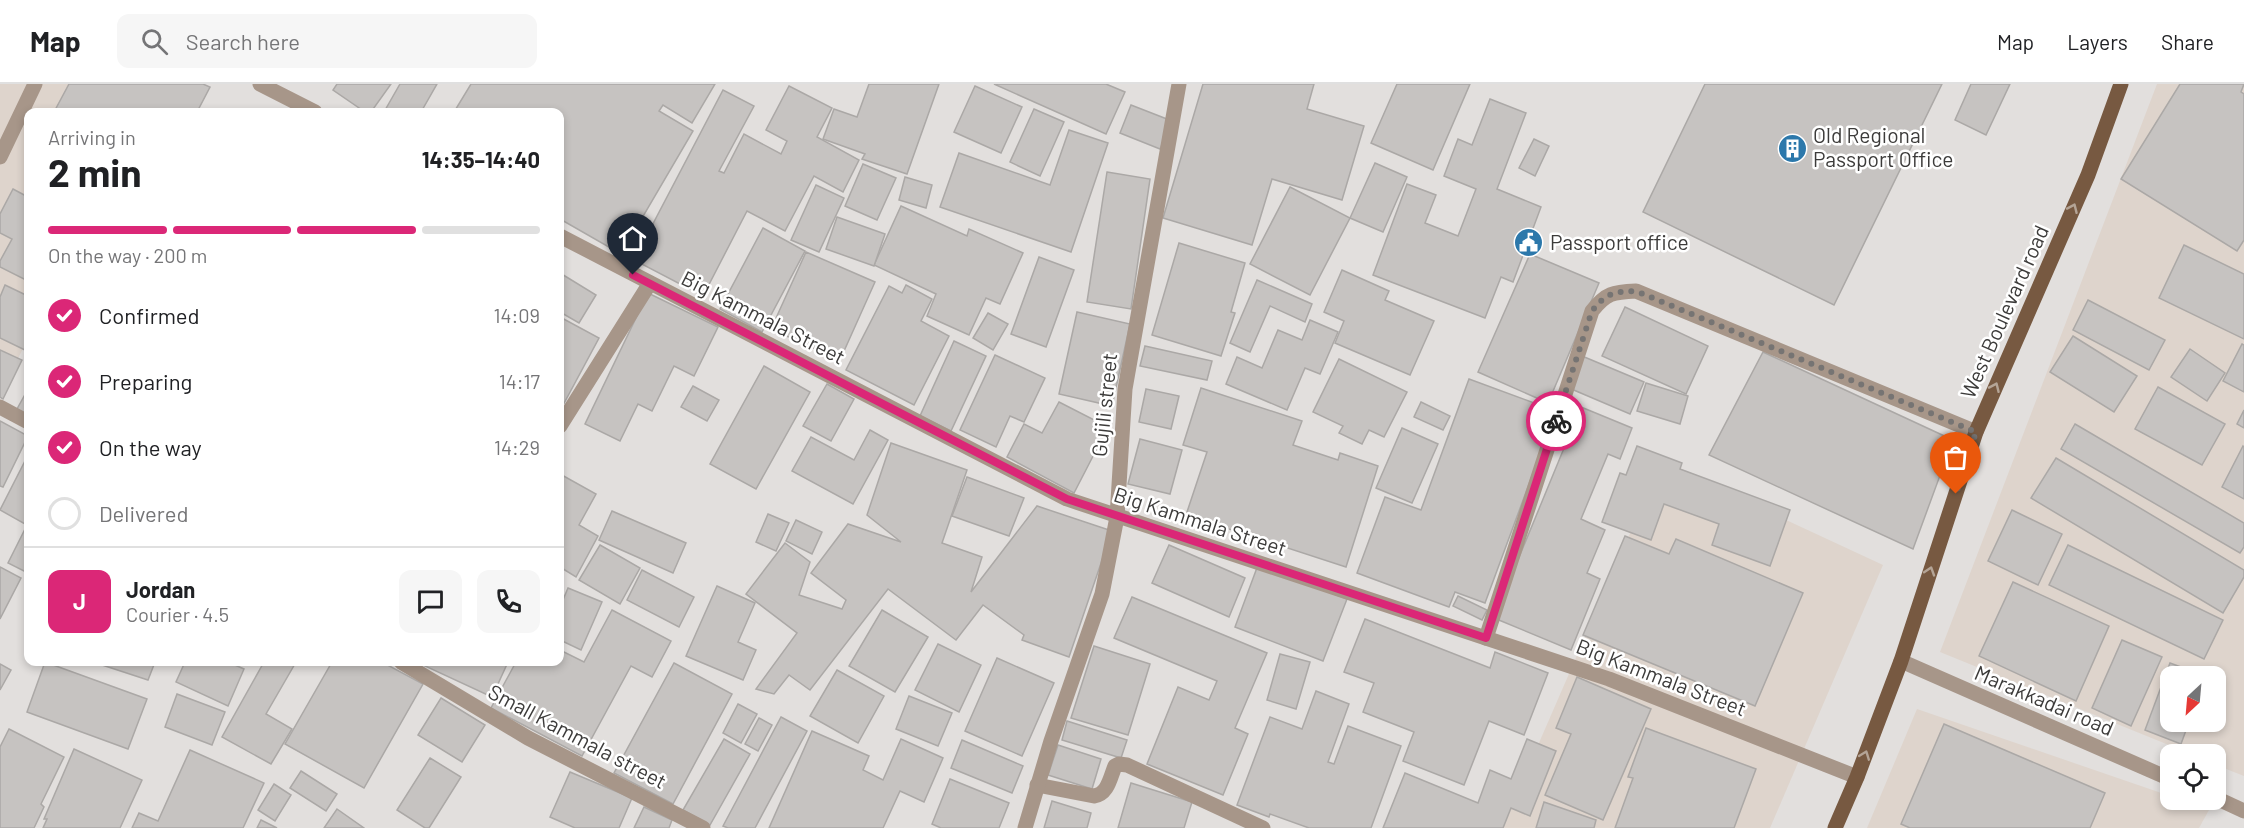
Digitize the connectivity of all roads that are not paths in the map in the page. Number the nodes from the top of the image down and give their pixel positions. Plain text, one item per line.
1 (35, 84) edge
2 (260, 84) edge
3 (1179, 84) edge
4 (2121, 84) edge
5 (307, 108) edge
6 (0, 157) edge
7 (564, 238) edge
8 (650, 283) junction
9 (0, 407) edge
10 (24, 420) edge
11 (564, 420) edge
12 (1976, 432) junction
13 (1117, 517) junction
14 (1486, 638) junction
15 (1900, 661) junction
16 (411, 666) edge
17 (2160, 775) edge
18 (1857, 777) junction
19 (1037, 785) junction
20 (2226, 803) edge
21 (2244, 811) edge
22 (703, 828) edge
23 (1025, 828) edge
24 (1263, 828) edge
25 (1835, 828) edge

1 - 6 street
2 - 5 street
3 - 13 street, Gujili street
12 -> 4 main road, West Boulevard road
7 - 8 street, Big Kammala Street
8 - 11 street
8 - 13 street, Big Kammala Street
9 - 10 street
12 - 14 street
15 -> 12 main road, West Boulevard road
13 - 14 street, Big Kammala Street
13 - 19 street, Gujili street
14 - 18 street, Big Kammala Street
15 - 17 street, Marakkadai road
18 -> 15 main road, West Boulevard road
16 - 22 street, Small Kammala street
18 - 25 main road, West Boulevard road
19 - 23 street, Gujili street
19 - 24 street
20 - 21 street

